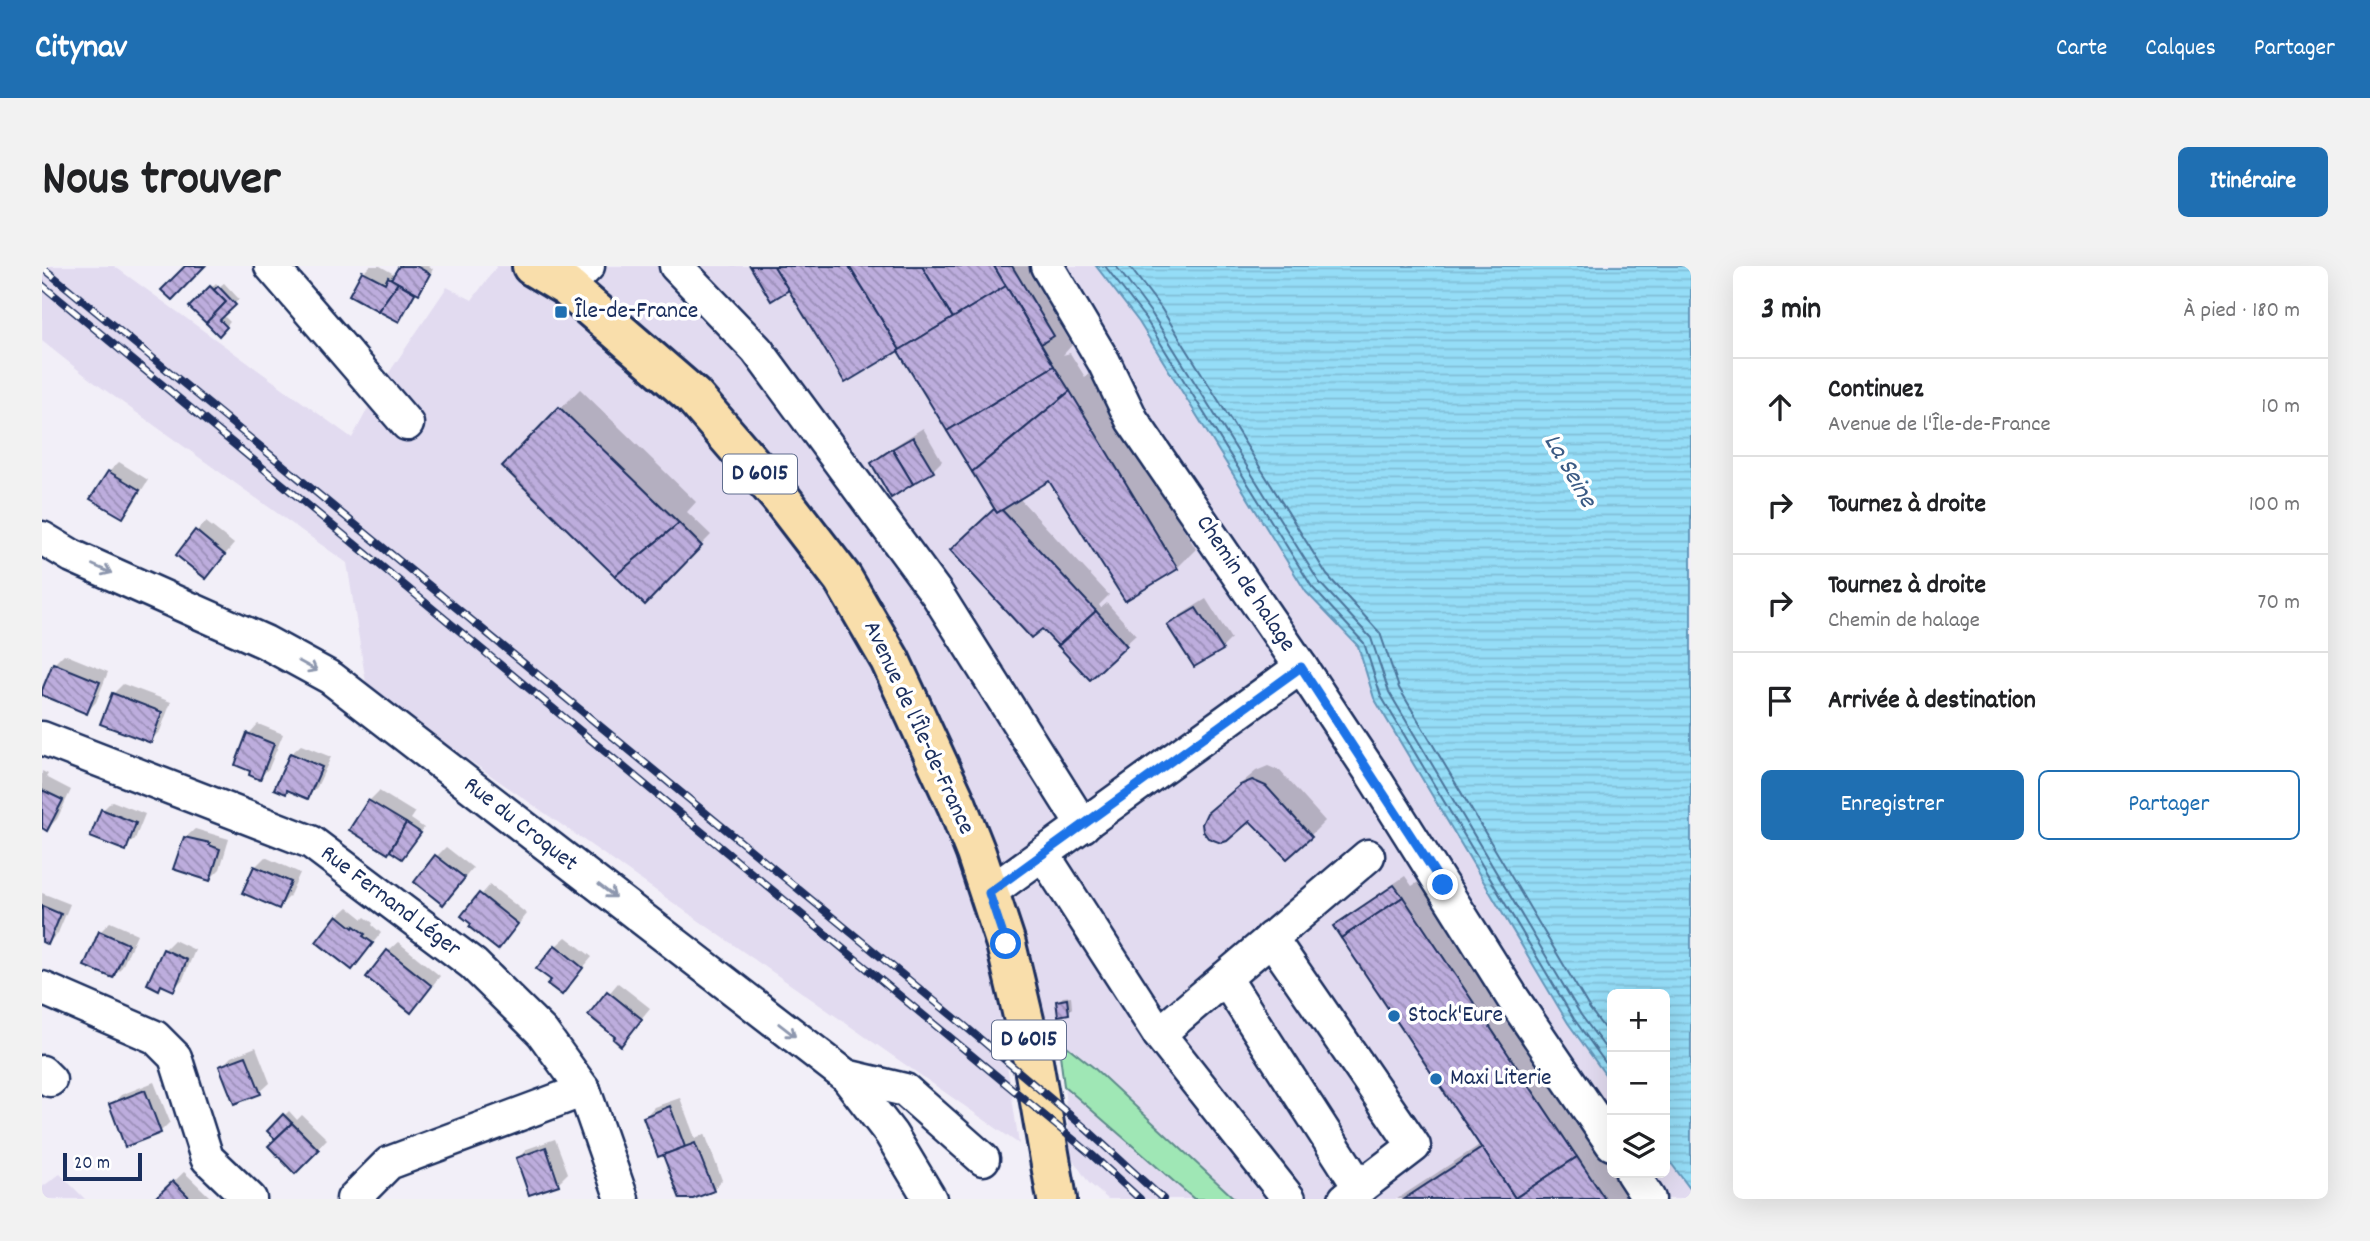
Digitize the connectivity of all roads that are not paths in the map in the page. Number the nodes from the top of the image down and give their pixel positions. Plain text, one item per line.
1 (271, 266) edge
2 (532, 266) edge
3 (676, 266) edge
4 (1047, 266) edge
5 (577, 277) edge
6 (407, 424) dead end
7 (42, 538) edge
8 (1301, 667) junction
9 (42, 738) edge
10 (1083, 826) junction
11 (1043, 855) junction
12 (1368, 856) dead end
13 (989, 893) junction
14 (1271, 938) junction
15 (1225, 978) junction
16 (42, 988) edge
17 (1159, 1034) junction
18 (846, 1076) junction
19 (584, 1090) junction
20 (1607, 1137) edge
21 (983, 1159) dead end
22 (1635, 1178) edge
23 (1352, 1193) edge
24 (1057, 1196) edge
25 (250, 1199) edge
26 (353, 1199) edge
27 (622, 1199) edge
28 (930, 1199) edge
29 (1289, 1199) edge
30 (1649, 1199) edge

1 - 6 street
2 - 5 main road, Avenue de l'Île-de-France / D 6015
3 - 10 street
4 - 8 street, Chemin de halage
5 - 13 main road, Avenue de l'Île-de-France / D 6015
7 -> 18 street, Rue du Croquet
8 - 10 street
8 - 20 street, Chemin de halage
9 - 19 street, Rue Fernand Léger
10 - 11 street
11 - 13 street
11 - 17 street
12 - 14 street
13 - 24 main road, Avenue de l'Île-de-France / D 6015
14 - 15 street
14 - 23 street
15 - 17 street
15 - 23 street
16 - 25 street
17 - 29 street
18 - 21 street
18 - 28 street, Rue du Croquet
19 - 26 street
19 - 27 street, Rue Fernand Léger
22 - 30 street

